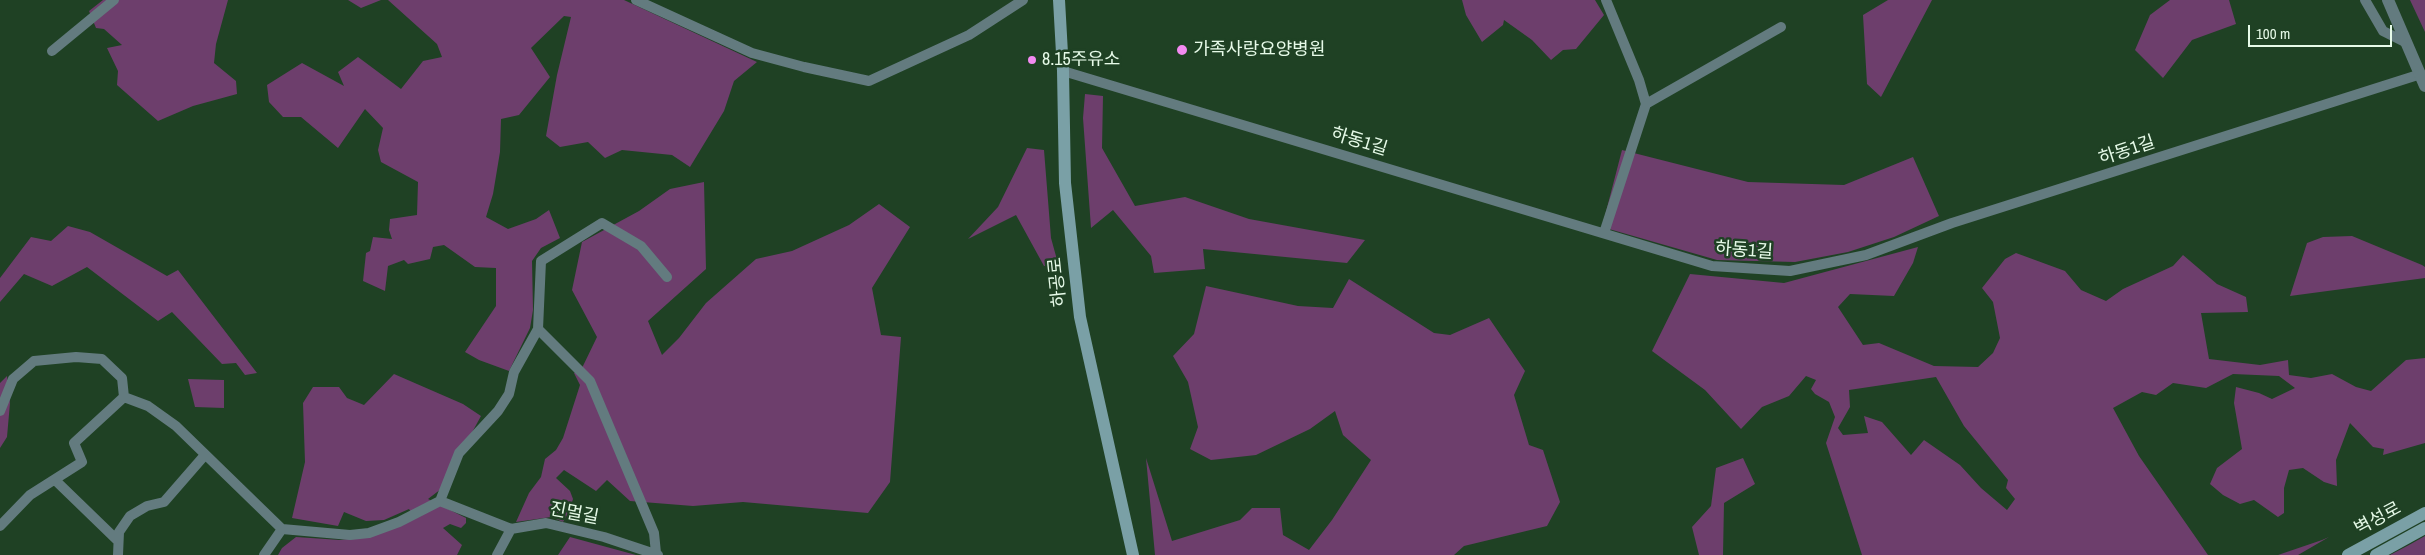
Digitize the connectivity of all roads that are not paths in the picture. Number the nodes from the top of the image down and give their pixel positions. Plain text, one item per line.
1 (114, 0) edge
2 (636, 0) edge
3 (1023, 0) edge
4 (1058, 0) edge
5 (1606, 0) edge
6 (2365, 0) edge
7 (2388, 0) edge
8 (1781, 27) dead end
9 (2408, 43) junction
10 (52, 51) dead end
11 (1063, 71) junction
12 (2423, 80) edge
13 (1646, 104) junction
14 (1604, 233) junction
15 (667, 277) dead end
16 (538, 329) junction
17 (124, 397) junction
18 (0, 411) edge
19 (204, 456) junction
20 (55, 480) junction
21 (440, 501) junction
22 (2425, 513) edge
23 (0, 526) edge
24 (2425, 528) edge
25 (282, 529) junction
26 (511, 529) junction
27 (118, 541) junction
28 (657, 554) edge
29 (118, 555) edge
30 (264, 555) edge
31 (497, 555) edge
32 (1133, 555) edge
33 (2348, 555) edge
34 (2376, 555) edge

1 - 10 street
2 - 3 street
4 - 11 main road, 하공로
5 - 13 street
6 - 9 street
7 - 9 street
8 - 13 street
9 - 12 street
11 - 14 street, 하동1길
11 - 32 main road, 하공로
12 - 14 street, 하동1길
13 - 14 street
15 - 16 street
16 - 21 street
16 - 28 street
17 - 18 street
17 - 19 street
17 - 20 street
19 - 25 street
19 - 27 street
20 - 23 street
20 - 27 street
21 - 25 street
21 - 26 street
22 - 33 main road, 벽성로
24 - 34 main road, 벽성로
25 - 30 street
26 - 28 street, 진멀길
26 - 31 street
27 - 29 street

